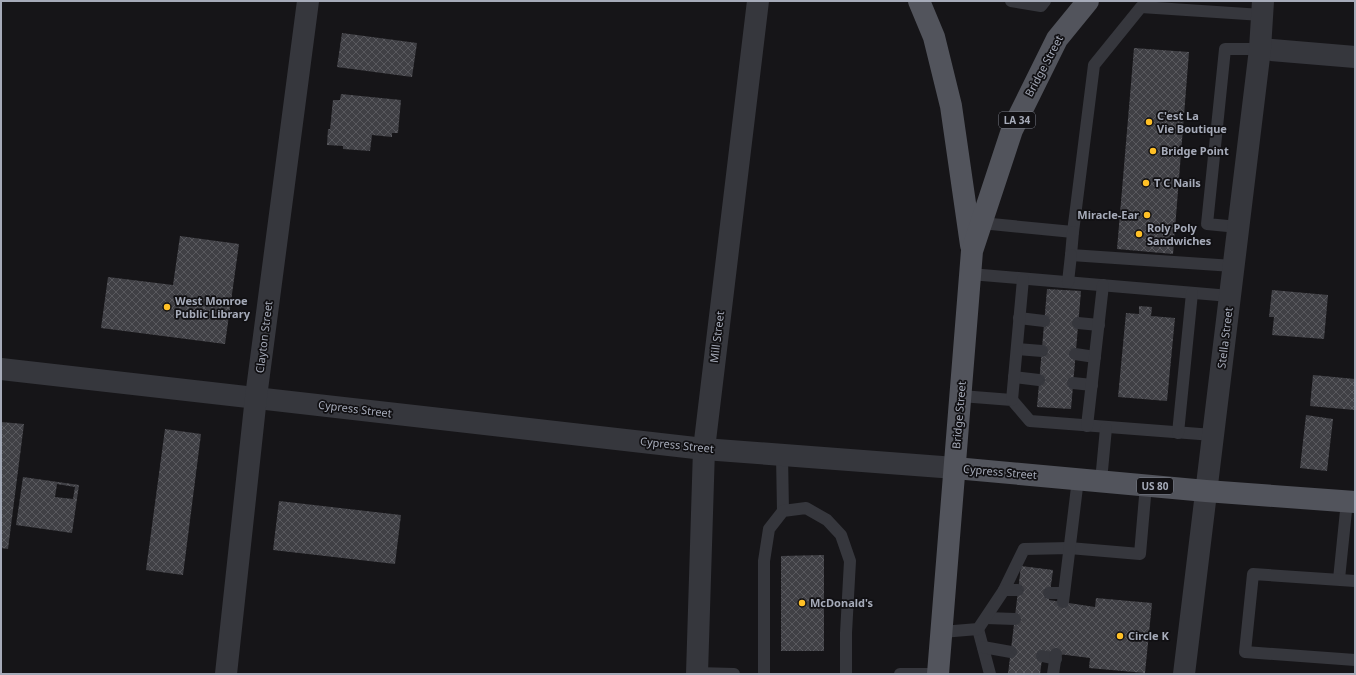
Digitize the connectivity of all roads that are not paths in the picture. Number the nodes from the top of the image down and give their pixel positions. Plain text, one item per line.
1 (308, 1) edge
2 (758, 1) edge
3 (919, 1) edge
4 (1011, 1) edge
5 (1045, 1) edge
6 (1088, 1) edge
7 (1138, 4) edge
8 (1263, 8) edge
9 (1260, 49) junction
10 (1355, 57) edge
11 (981, 223) junction
12 (1238, 228) junction
13 (1073, 232) junction
14 (972, 251) junction
15 (1071, 255) junction
16 (1233, 266) junction
17 (970, 274) junction
18 (1023, 278) junction
19 (1068, 282) junction
20 (1103, 285) junction
21 (1192, 293) junction
22 (1230, 296) junction
23 (1019, 318) junction
24 (1044, 321) dead end
25 (1078, 323) dead end
26 (1099, 325) junction
27 (1017, 349) junction
28 (1042, 351) dead end
29 (1075, 354) dead end
30 (1095, 356) junction
31 (1, 369) edge
32 (1014, 377) junction
33 (1039, 380) dead end
34 (1073, 383) dead end
35 (1092, 385) junction
36 (961, 396) junction
37 (256, 397) junction
38 (1012, 400) junction
39 (1087, 426) junction
40 (1106, 428) junction
41 (1178, 433) junction
42 (1213, 435) junction
43 (704, 449) junction
44 (782, 455) junction
45 (955, 468) junction
46 (1078, 479) junction
47 (1101, 481) junction
48 (1146, 486) junction
49 (1206, 491) junction
50 (1351, 501) edge
51 (783, 511) junction
52 (1069, 548) junction
53 (1340, 580) junction
54 (1355, 581) edge
55 (1004, 590) junction
56 (1018, 590) dead end
57 (1049, 592) dead end
58 (986, 618) junction
59 (1015, 619) dead end
60 (978, 629) junction
61 (942, 632) junction
62 (983, 647) junction
63 (1011, 652) dead end
64 (1042, 656) dead end
65 (1355, 660) edge
66 (697, 673) edge
67 (226, 674) edge
68 (734, 674) edge
69 (764, 674) edge
70 (846, 674) edge
71 (900, 674) edge
72 (938, 674) edge
73 (990, 674) edge
74 (1053, 674) edge
75 (1184, 674) edge

1 - 37 street, Clayton Street
2 - 43 street, Mill Street
3 - 14 main road, Bridge Street / LA 34
4 - 5 lane
6 - 11 main road, Bridge Street / LA 34
7 - 8 lane
7 - 13 lane
8 - 9 street, Stella Street
9 - 10 street
9 - 12 street, Stella Street
9 - 12 lane
11 - 13 lane
11 - 14 main road, Bridge Street / LA 34
12 - 16 street, Stella Street
13 - 15 lane
14 - 17 main road, Bridge Street / LA 34
15 - 16 lane
15 - 19 lane
16 - 22 street, Stella Street
17 - 18 lane
17 - 36 main road, Bridge Street / LA 34
18 - 19 lane
18 - 23 lane
19 - 20 lane
20 - 21 lane
20 - 26 lane
21 - 22 lane
21 - 41 lane
22 - 42 street, Stella Street
23 - 24 lane
23 - 27 lane
25 - 26 lane
26 - 30 lane
27 - 28 lane
27 - 32 lane
29 - 30 lane
30 - 35 lane
31 - 37 street, Cypress Street
32 - 33 lane
32 - 38 lane
34 - 35 lane
35 - 39 lane
36 - 38 lane
36 - 45 main road, Bridge Street / LA 34
37 - 43 street, Cypress Street
37 - 67 street, Clayton Street
38 - 39 lane
39 - 40 lane
40 - 41 lane
40 - 47 lane
41 - 42 lane
42 - 49 street, Stella Street
43 - 44 street, Cypress Street
43 - 66 street, Mill Street
44 - 45 street, Cypress Street
44 - 51 lane
45 - 46 main road, Cypress Street / US 80
45 - 61 main road, Bridge Street
46 - 47 main road, Cypress Street / US 80
46 - 52 lane
47 - 48 main road, Cypress Street / US 80
48 - 49 main road, Cypress Street / US 80
48 - 52 lane
49 - 50 main road, Cypress Street / US 80
49 - 75 street, Stella Street
50 - 53 lane
51 - 69 lane
51 - 70 lane
52 - 55 lane
52 - 57 lane
53 - 54 lane
53 - 65 lane
55 - 56 lane
55 - 58 lane
58 - 59 lane
58 - 60 lane
60 - 61 lane
60 - 62 lane
61 - 72 main road, Bridge Street
62 - 63 lane
62 - 73 lane
64 - 74 lane
66 - 68 lane
71 - 72 lane

